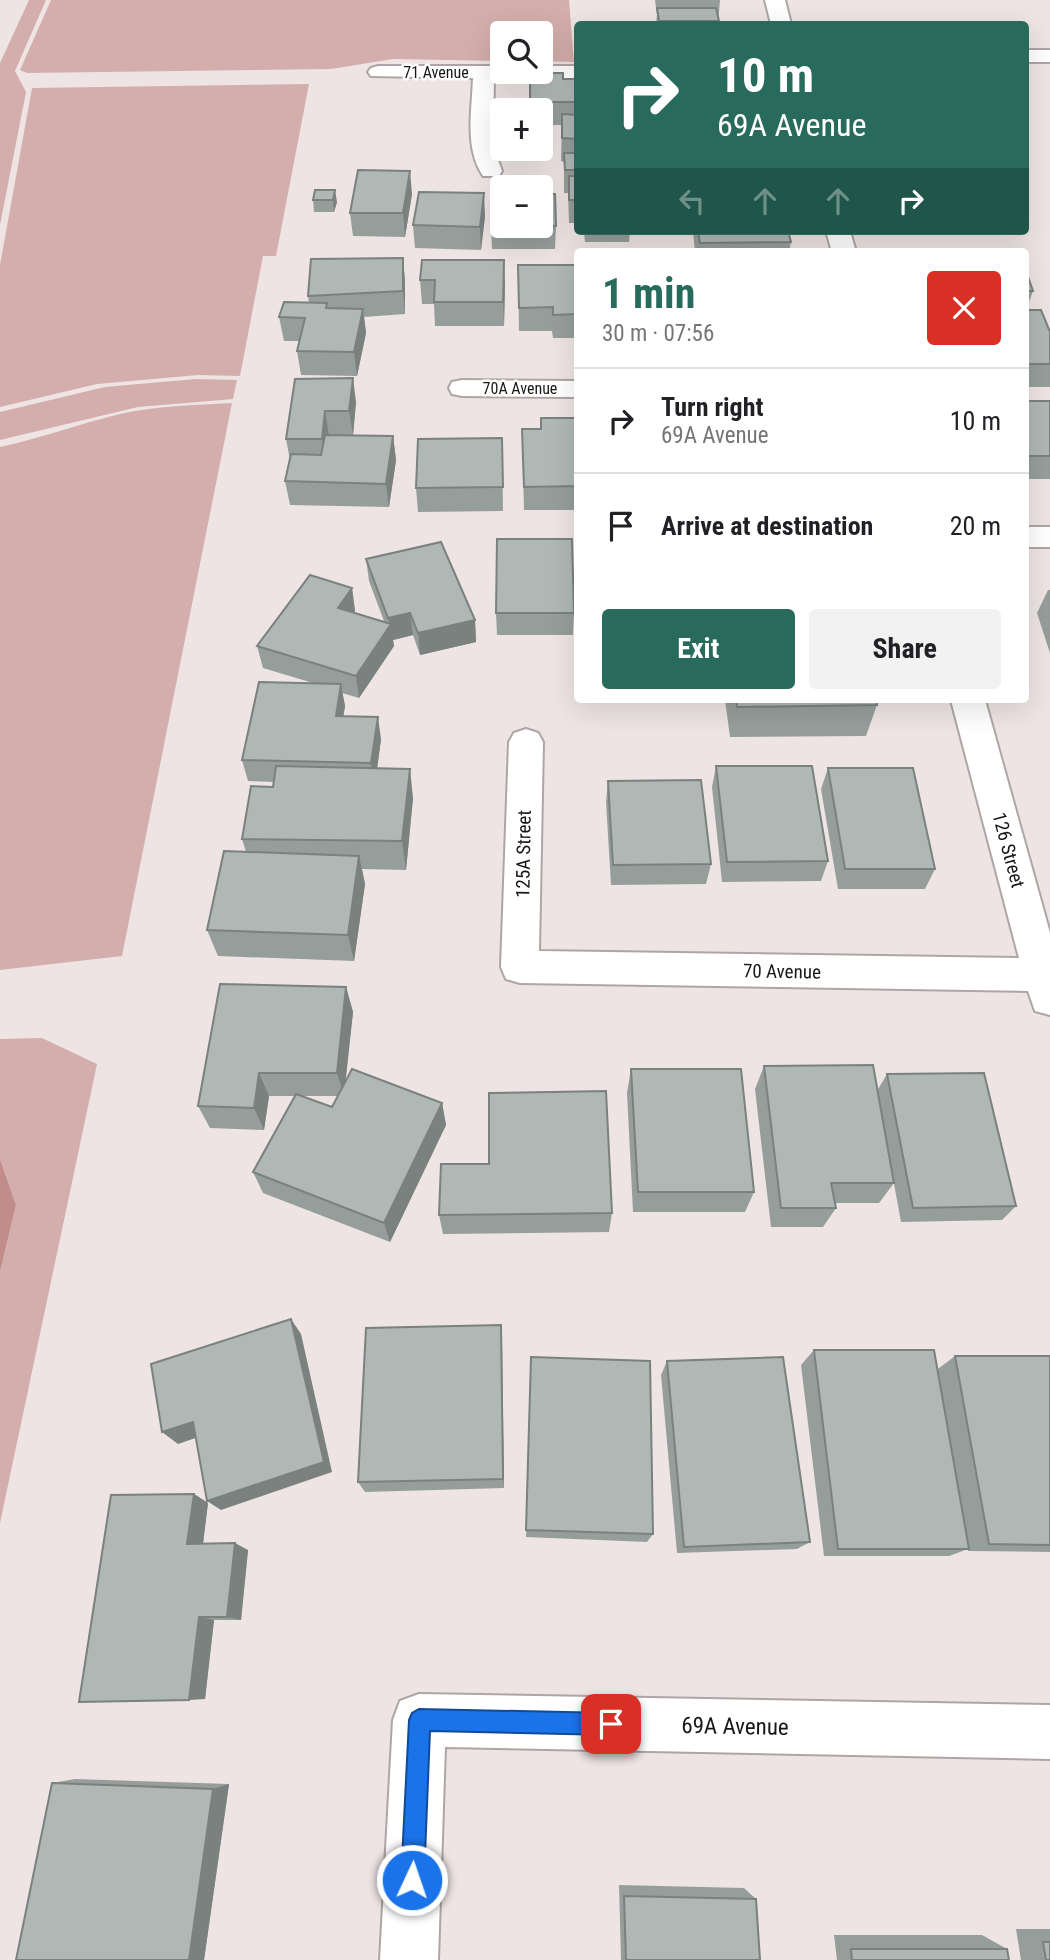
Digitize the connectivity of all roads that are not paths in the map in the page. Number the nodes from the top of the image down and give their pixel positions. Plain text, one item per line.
1 (775, 0) edge
2 (780, 21) edge
3 (1029, 56) edge
4 (1050, 56) edge
5 (377, 72) dead end
6 (484, 72) junction
7 (574, 72) edge
8 (491, 171) dead end
9 (462, 388) dead end
10 (574, 389) edge
11 (1029, 537) edge
12 (1050, 537) edge
13 (969, 703) edge
14 (526, 742) dead end
15 (520, 967) joint
16 (1047, 988) edge
17 (1050, 1732) edge
18 (409, 1960) edge

1 - 2 street
3 - 4 street
5 - 6 street, 71 Avenue
6 - 7 street, 71 Avenue
6 - 8 street
9 - 10 street, 70A Avenue
11 - 12 street
13 - 16 street, 126 Street
14 - 15 street, 125A Street
15 - 16 street, 70 Avenue
17 - 18 street, 69A Avenue

